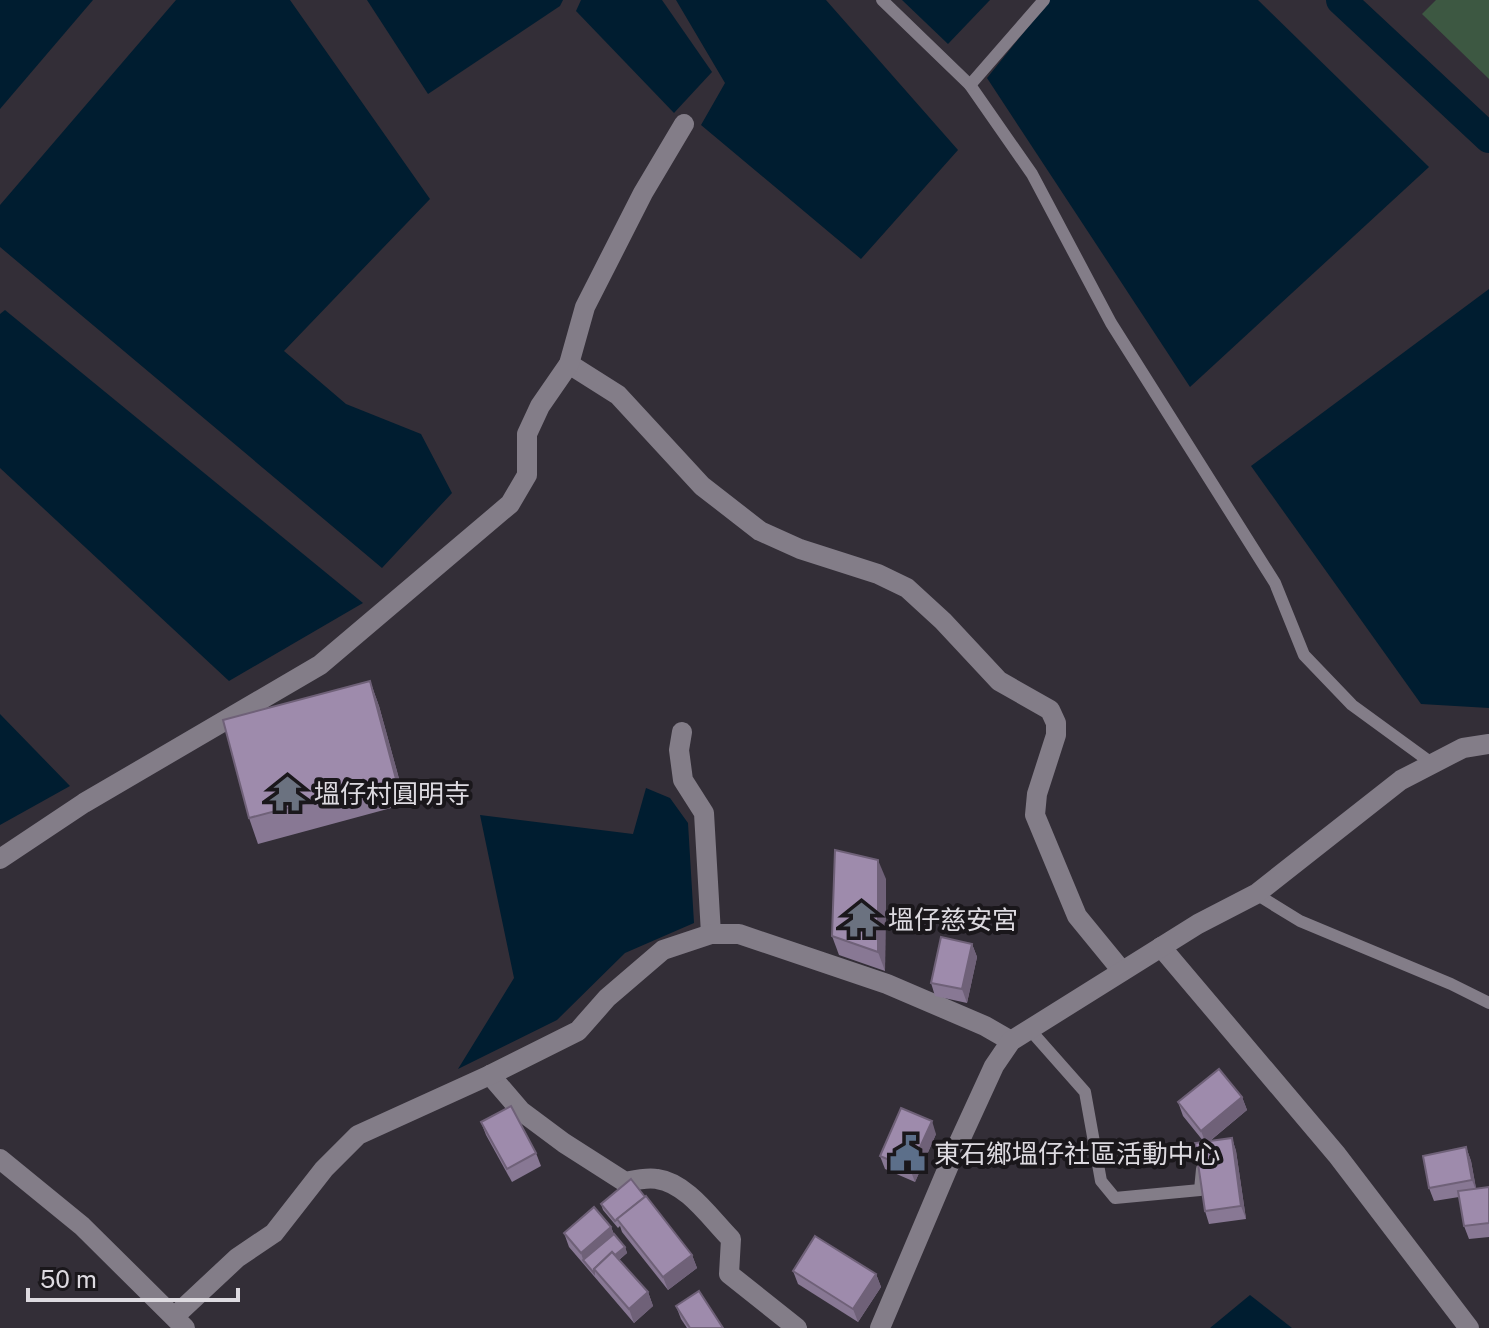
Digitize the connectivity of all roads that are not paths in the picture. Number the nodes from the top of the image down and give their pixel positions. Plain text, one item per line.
1 (882, 0) edge
2 (1044, 0) edge
3 (970, 85) junction
4 (684, 124) dead end
5 (569, 364) junction
6 (682, 732) dead end
7 (1489, 744) edge
8 (1433, 764) junction
9 (0, 859) edge
10 (1256, 894) junction
11 (711, 934) junction
12 (1161, 947) junction
13 (1122, 971) junction
14 (1489, 1003) edge
15 (1031, 1031) junction
16 (1011, 1041) junction
17 (490, 1075) junction
18 (0, 1159) edge
19 (1203, 1160) edge
20 (180, 1322) edge
21 (797, 1328) edge
22 (880, 1328) edge
23 (1469, 1328) edge

1 - 3 lane
2 - 3 lane
3 - 8 lane
4 - 5 street
5 - 9 street
5 - 13 street
6 - 11 street
7 - 8 street
8 - 10 street
10 - 12 street
10 - 14 lane
11 - 16 street
11 - 17 street
12 - 13 street
12 - 23 street
13 - 15 street
15 - 16 street
15 - 19 lane
16 - 22 street
17 - 20 street
17 - 21 street
18 - 20 street

